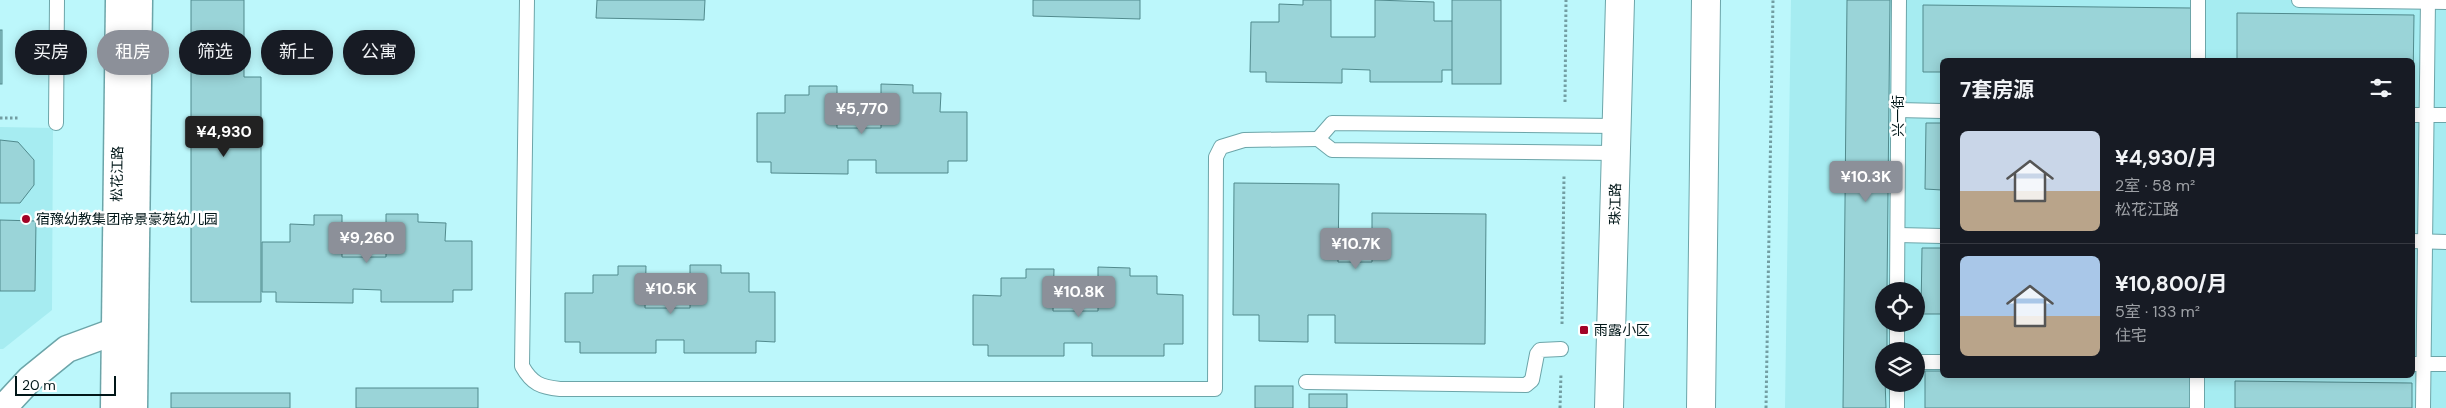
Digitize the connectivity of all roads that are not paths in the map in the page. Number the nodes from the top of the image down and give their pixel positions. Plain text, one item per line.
1 (58, 0) edge
2 (119, 0) edge
3 (139, 0) edge
4 (527, 0) edge
5 (1620, 0) edge
6 (1706, 0) edge
7 (1898, 0) edge
8 (2198, 0) edge
9 (2299, 0) edge
10 (2428, 1) edge
11 (2446, 2) edge
12 (2198, 58) edge
13 (1898, 110) junction
14 (1940, 111) edge
15 (2415, 115) edge
16 (2427, 115) junction
17 (2446, 116) edge
18 (56, 123) dead end
19 (1616, 126) junction
20 (1318, 139) junction
21 (1616, 154) junction
22 (1898, 235) junction
23 (1940, 236) edge
24 (2419, 242) edge
25 (2446, 242) edge
26 (1897, 282) edge
27 (116, 331) junction
28 (1561, 349) road end
29 (1925, 362) edge
30 (1940, 362) edge
31 (2418, 364) edge
32 (2446, 364) edge
33 (2197, 378) edge
34 (1306, 382) dead end
35 (1897, 392) edge
36 (3, 408) edge
37 (114, 408) edge
38 (134, 408) edge
39 (1609, 408) edge
40 (1701, 408) edge
41 (1897, 408) edge
42 (2197, 408) edge
43 (2424, 408) edge

1 - 18 lane
2 - 27 street, 松花江路
3 - 38 street, 松花江路
4 - 20 lane
5 - 19 street, 珠江路
6 - 40 street
7 - 13 lane, 兴一街
8 - 12 lane
9 - 10 lane
10 - 11 lane
10 - 16 lane
13 - 14 lane
13 - 22 lane, 兴一街
15 - 16 lane
16 - 17 lane
16 - 24 lane
19 - 20 lane
19 - 21 street, 珠江路
20 - 21 lane
21 - 39 street, 珠江路
22 - 23 lane
22 - 26 lane, 兴一街
24 - 25 lane
24 - 31 lane
27 - 36 street
27 - 37 street, 松花江路
28 - 34 lane
29 - 30 lane
31 - 32 lane
31 - 43 lane
33 - 42 lane
35 - 41 lane

